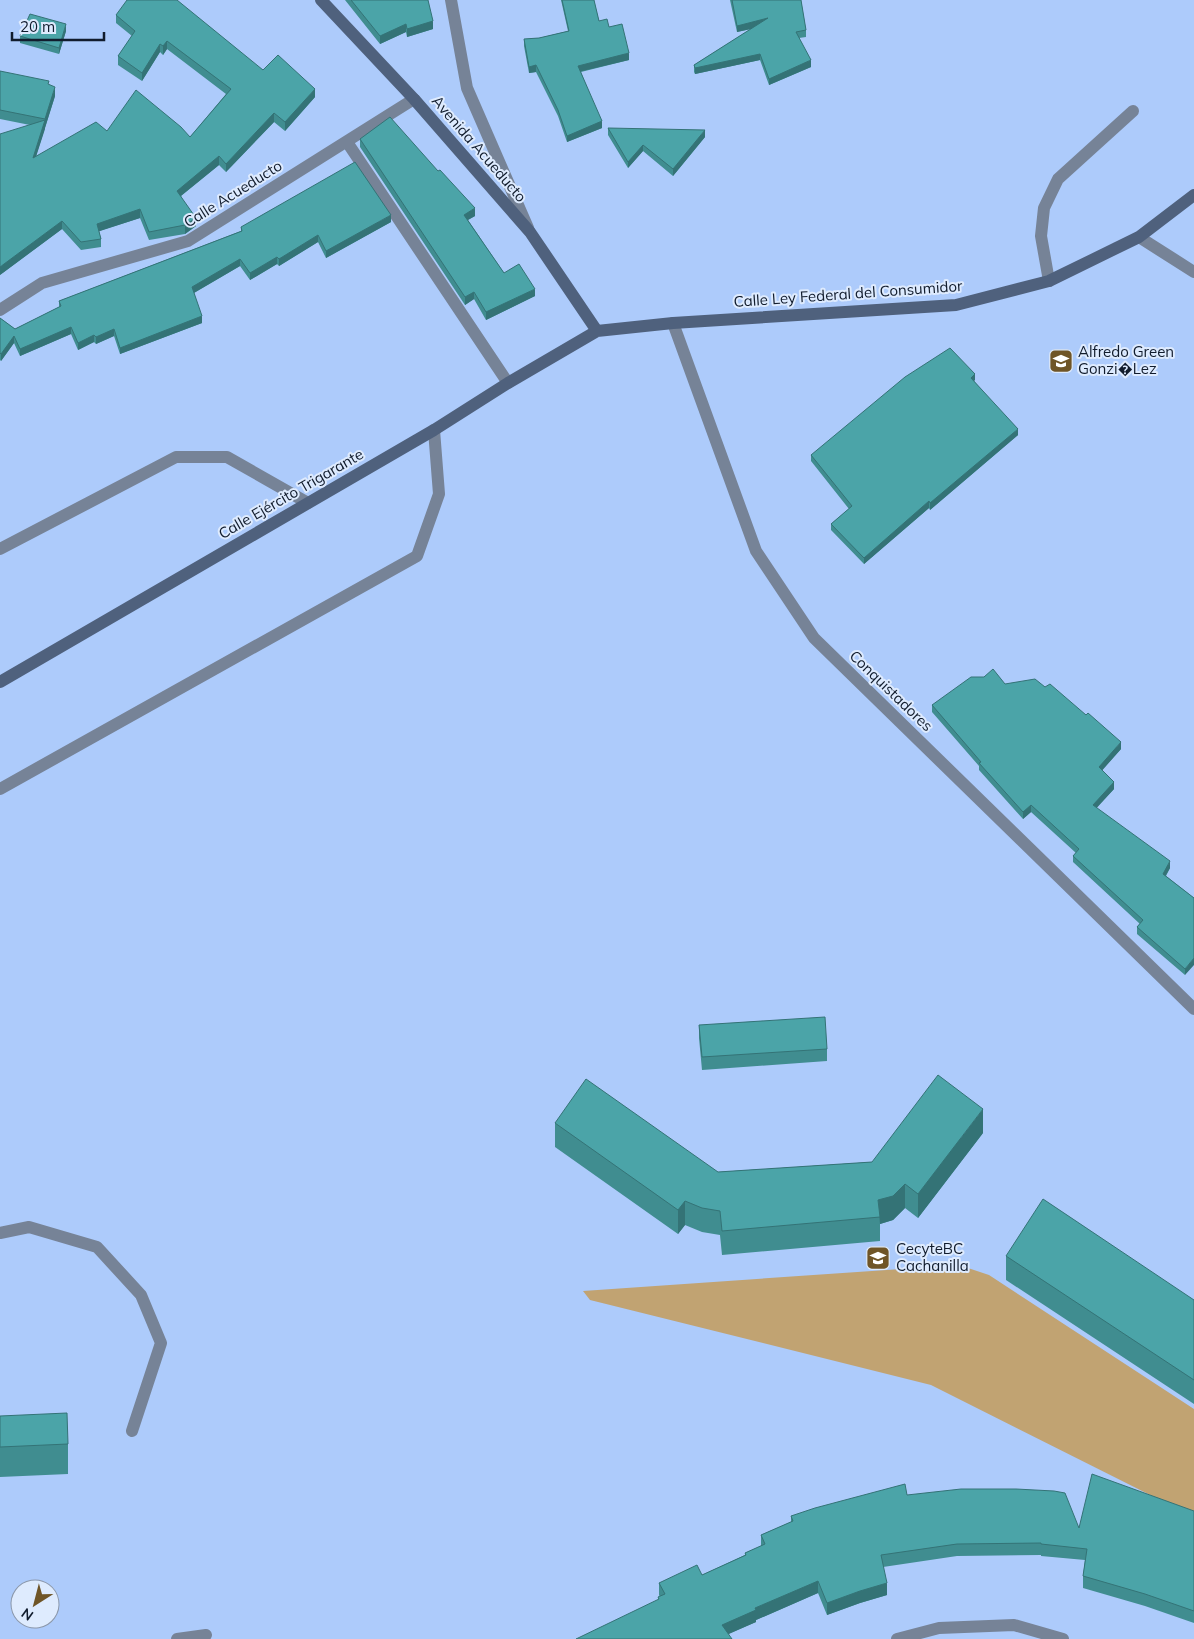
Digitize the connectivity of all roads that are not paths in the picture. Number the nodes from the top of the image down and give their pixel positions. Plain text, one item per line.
1 (322, 0) edge
2 (451, 0) edge
3 (414, 99) junction
4 (1133, 111) dead end
5 (347, 142) junction
6 (1194, 195) edge
7 (530, 232) junction
8 (1139, 237) junction
9 (1194, 272) edge
10 (1049, 281) junction
11 (0, 310) edge
12 (673, 323) junction
13 (597, 330) junction
14 (508, 383) junction
15 (434, 430) junction
16 (308, 503) junction
17 (0, 549) edge
18 (0, 682) edge
19 (0, 789) edge
20 (1194, 1009) edge
21 (0, 1232) edge
22 (132, 1431) dead end
23 (206, 1635) dead end
24 (178, 1639) edge
25 (897, 1639) edge
26 (1063, 1639) edge

1 - 3 main road, Avenida Acueducto
2 - 7 street
3 - 5 street, Calle Acueducto
3 - 7 main road, Avenida Acueducto
4 - 10 street
5 - 11 street, Calle Acueducto
5 - 14 street
6 - 8 main road, Calle Ley Federal del Consumidor
7 - 13 main road, Avenida Acueducto
8 - 9 street
8 - 10 main road, Calle Ley Federal del Consumidor
10 - 12 main road, Calle Ley Federal del Consumidor
12 - 13 main road, Calle Ley Federal del Consumidor
12 - 20 street, Conquistadores
13 - 14 main road, Calle Ejército Trigarante
14 - 15 main road, Calle Ejército Trigarante
15 - 16 main road, Calle Ejército Trigarante
15 - 19 street
16 - 17 street
16 - 18 main road, Calle Ejército Trigarante
21 - 22 street
23 - 24 street
25 - 26 street

